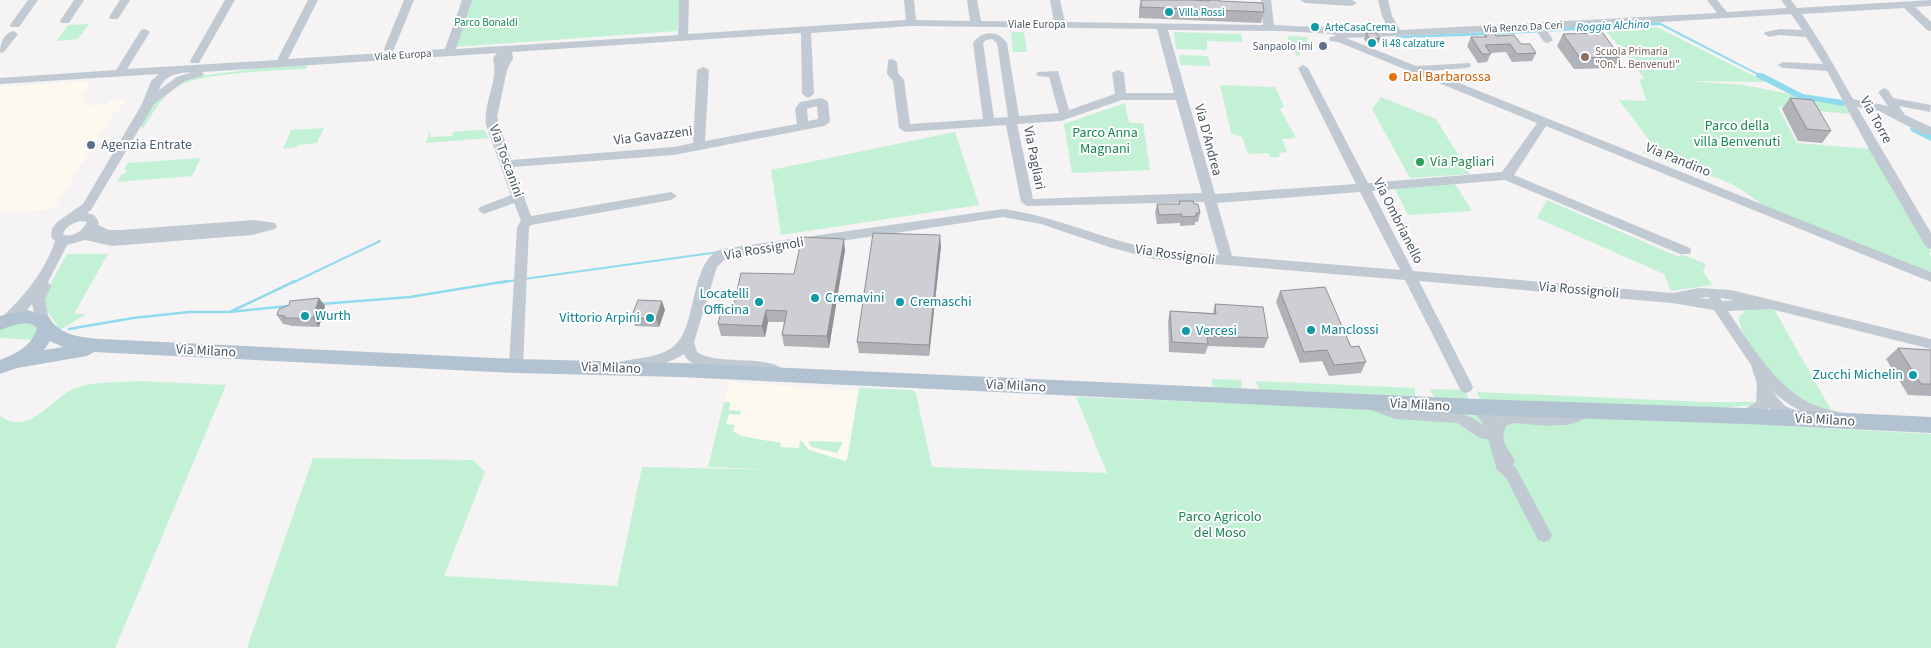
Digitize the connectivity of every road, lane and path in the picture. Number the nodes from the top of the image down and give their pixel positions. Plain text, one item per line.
1 (33, 0) edge
2 (79, 0) edge
3 (125, 0) edge
4 (230, 0) edge
5 (313, 0) edge
6 (409, 0) edge
7 (468, 0) edge
8 (684, 0) edge
9 (909, 0) edge
10 (972, 0) edge
11 (1056, 0) edge
12 (1266, 0) edge
13 (1305, 0) edge
14 (1383, 0) edge
15 (1712, 0) edge
16 (1786, 0) edge
17 (1332, 1) edge
18 (1352, 3) dead end
19 (1918, 6) edge
20 (1794, 10) junction
21 (1724, 15) junction
22 (114, 17) dead end
23 (65, 21) dead end
24 (911, 23) junction
25 (976, 23) junction
26 (1060, 24) junction
27 (1161, 25) junction
28 (1931, 28) edge
29 (806, 29) junction
30 (1269, 29) junction
31 (145, 32) dead end
32 (1396, 33) junction
33 (1769, 34) dead end
34 (1809, 34) junction
35 (1336, 36) junction
36 (683, 37) junction
37 (506, 48) junction
38 (389, 49) dead end
39 (0, 50) edge
40 (449, 52) junction
41 (195, 61) dead end
42 (281, 62) junction
43 (892, 62) dead end
44 (245, 65) junction
45 (1466, 65) dead end
46 (1783, 66) dead end
47 (1303, 68) dead end
48 (1829, 68) junction
49 (172, 70) junction
50 (703, 70) dead end
51 (1415, 70) junction
52 (1118, 72) dead end
53 (119, 74) junction
54 (1042, 74) dead end
55 (87, 76) junction
56 (0, 82) edge
57 (171, 84) junction
58 (155, 85) junction
59 (808, 94) dead end
60 (1121, 96) junction
61 (1181, 98) junction
62 (1849, 102) junction
63 (148, 104) junction
64 (1930, 108) edge
65 (1065, 116) junction
66 (1013, 120) junction
67 (989, 122) junction
68 (1544, 122) junction
69 (802, 126) dead end
70 (1931, 131) edge
71 (699, 146) junction
72 (506, 164) junction
73 (1506, 176) junction
74 (1364, 188) junction
75 (671, 196) dead end
76 (519, 197) junction
77 (1209, 199) junction
78 (484, 210) dead end
79 (1915, 217) junction
80 (1931, 219) edge
81 (527, 221) junction
82 (81, 228) junction
83 (196, 232) dead end
84 (1931, 244) edge
85 (1685, 251) dead end
86 (1228, 261) junction
87 (1409, 276) junction
88 (1931, 277) edge
89 (1709, 292) junction
90 (1672, 298) junction
91 (1775, 304) junction
92 (1747, 305) junction
93 (1718, 306) junction
94 (5, 321) edge
95 (44, 324) junction
96 (1739, 338) junction
97 (1931, 344) edge
98 (100, 346) junction
99 (686, 347) junction
100 (1756, 362) junction
101 (4, 366) edge
102 (516, 366) junction
103 (617, 368) junction
104 (680, 370) junction
105 (783, 375) junction
106 (1466, 387) dead end
107 (1764, 394) junction
108 (1787, 395) junction
109 (1365, 402) junction
110 (1476, 407) junction
111 (1584, 411) junction
112 (1745, 416) junction
113 (1792, 418) junction
114 (1859, 422) junction
115 (1931, 425) edge
116 (1494, 441) junction
117 (1544, 535) dead end

1 - 39 street
2 - 23 street
3 - 22 street
4 - 41 street
5 - 42 street
6 - 38 street
7 - 40 street
8 - 36 street
9 - 24 street
10 - 25 street
11 - 26 street
12 - 30 street
13 - 17 street
14 - 32 street
15 - 21 street
16 - 20 street, Via Torre
17 - 18 street
19 - 20 street, Via Renzo Da Ceri
19 - 28 street
20 - 21 street, Via Renzo Da Ceri
20 - 34 street, Via Torre
21 - 32 street, Via Renzo Da Ceri
24 - 25 street, Viale Europa
24 - 29 street, Viale Europa
25 - 26 street, Viale Europa
26 - 27 street, Viale Europa
27 - 30 street, Viale Europa
27 - 61 street, Via D'Andrea
29 - 36 street, Viale Europa
29 - 59 street
30 - 35 street, Viale Europa
31 - 53 street
32 - 35 street, Via Renzo Da Ceri
33 - 34 street
34 - 48 street, Via Torre
35 - 51 street, Via Pandino
36 - 37 street, Viale Europa
37 - 40 street, Viale Europa
37 - 72 street, Via Toscanini
40 - 42 street, Viale Europa
42 - 44 street, Viale Europa
43 - 67 street, Via Pagliari
44 - 49 street, Viale Europa
44 - 57 street
45 - 51 street, Via Pandino
46 - 48 street
47 - 74 street, Via Ombrianello
48 - 62 street, Via Torre
49 - 53 street, Viale Europa
49 - 57 street
49 - 58 street
50 - 71 street
51 - 68 street, Via Pandino
52 - 60 street
53 - 55 street, Viale Europa
54 - 65 street
55 - 56 street, Viale Europa
55 - 58 street
57 - 63 street
58 - 63 street
60 - 61 street, Via Pagliari
60 - 65 street, Via Pagliari
61 - 77 street, Via D'Andrea
62 - 70 street
62 - 79 street, Via Torre
63 - 82 street
64 - 70 street
65 - 66 street, Via Pagliari
66 - 67 street, Via Pagliari
66 - 67 street
66 - 77 street, Via Pagliari
68 - 73 street
68 - 88 street, Via Pandino
69 - 71 street, Via Gavazzeni
71 - 72 street, Via Gavazzeni
72 - 76 street, Via Toscanini
73 - 74 street, Via Pagliari
73 - 85 street, Via Pagliari
74 - 77 street, Via Pagliari
74 - 87 street, Via Ombrianello
75 - 81 street
76 - 78 street
76 - 81 street, Via Toscanini
77 - 86 street, Via D'Andrea
79 - 80 street
79 - 84 street, Via Torre
81 - 102 street, Via Toscanini
82 - 82 street
82 - 83 street
82 - 94 street
82 - 95 street
86 - 87 street, Via Rossignoli
86 - 99 street, Via Rossignoli
87 - 90 street, Via Rossignoli
87 - 106 street, Via Ombrianello
89 - 90 street, Via Rossignoli
89 - 91 street, Via Rossignoli
89 - 93 street
90 - 93 street, Via Rossignoli
91 - 92 street, Via Rossignoli
91 - 97 street, Via Rossignoli
92 - 93 street, Via Rossignoli
92 - 96 street
93 - 96 street
94 - 95 main road, Via Milano
95 - 98 main road, Via Milano
95 - 101 main road, Via Milano
96 - 100 street
98 - 101 main road, Via Milano
98 - 102 main road, Via Milano
99 - 103 street
99 - 104 street, Via Rossignoli
99 - 105 street
100 - 107 street
100 - 108 street
102 - 103 main road, Via Milano
103 - 104 main road, Via Milano
104 - 105 main road, Via Milano
105 - 109 main road, Via Milano
107 - 112 street
107 - 113 street
108 - 113 street
108 - 114 street
109 - 110 main road, Via Milano
109 - 116 street
110 - 111 main road, Via Milano
110 - 116 street
111 - 112 main road, Via Milano
111 - 116 street
112 - 113 main road, Via Milano
113 - 114 main road, Via Milano
114 - 115 main road, Via Milano
116 - 117 street

